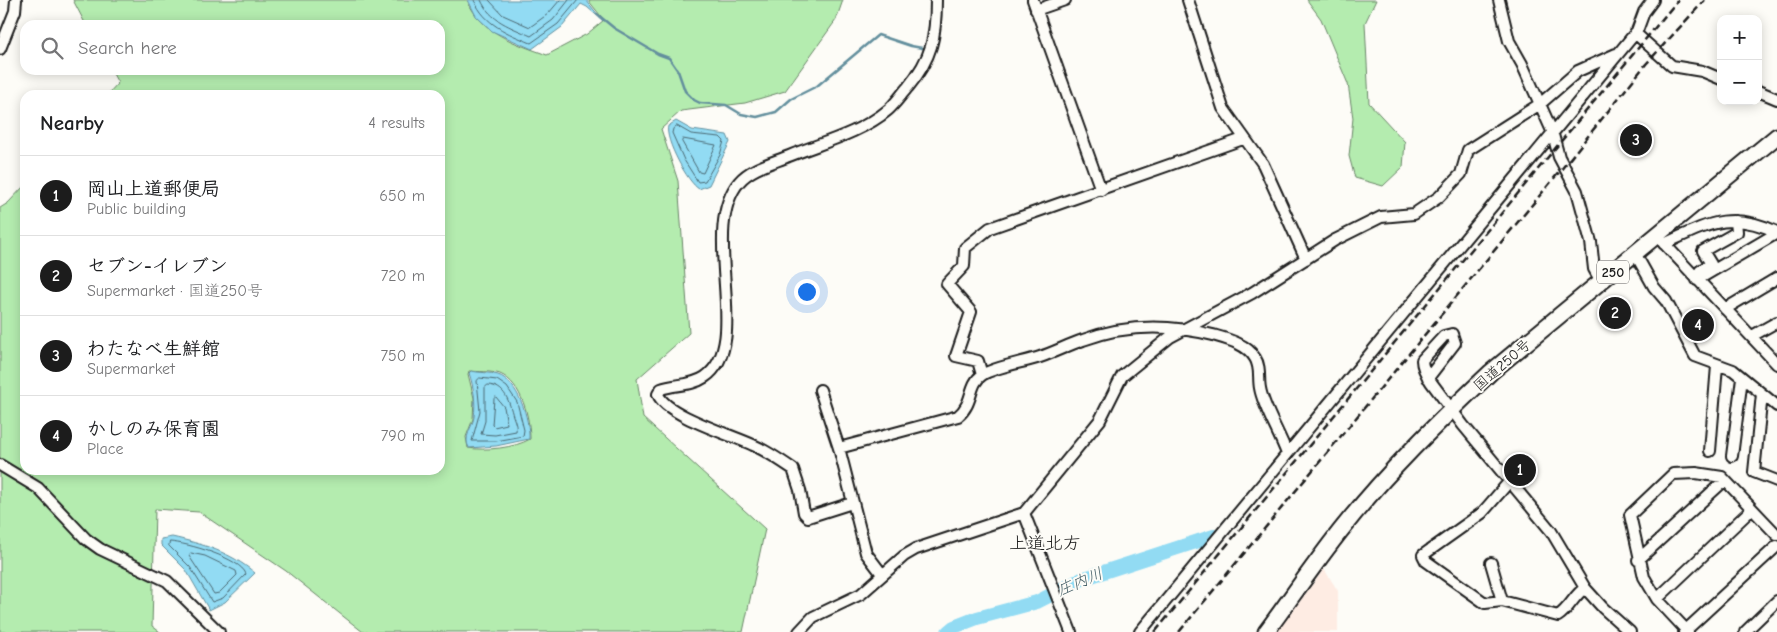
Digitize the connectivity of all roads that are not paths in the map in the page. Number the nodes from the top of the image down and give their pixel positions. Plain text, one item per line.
1 (16, 0) edge
2 (936, 0) edge
3 (1065, 0) edge
4 (1188, 0) edge
5 (1499, 0) edge
6 (1653, 0) edge
7 (1034, 5) edge
8 (1635, 33) junction
9 (0, 49) edge
10 (1616, 54) junction
11 (1717, 77) edge
12 (1762, 92) edge
13 (1777, 99) edge
14 (1540, 104) junction
15 (1552, 131) junction
16 (1777, 136) edge
17 (1243, 139) junction
18 (1100, 190) junction
19 (1736, 221) junction
20 (1777, 232) edge
21 (1661, 240) junction
22 (1636, 255) junction
23 (1306, 259) junction
24 (1694, 277) junction
25 (1777, 278) edge
26 (1601, 282) junction
27 (1725, 309) junction
28 (1777, 322) edge
29 (1186, 329) junction
30 (1752, 336) junction
31 (1777, 364) edge
32 (1717, 366) junction
33 (982, 375) junction
34 (1428, 378) dead end
35 (1742, 378) junction
36 (820, 390) dead end
37 (1762, 394) junction
38 (1777, 406) edge
39 (1451, 410) junction
40 (839, 448) junction
41 (1710, 451) dead end
42 (1287, 454) junction
43 (1732, 456) dead end
44 (0, 465) edge
45 (1725, 480) junction
46 (1777, 481) edge
47 (1509, 482) junction
48 (852, 503) junction
49 (1752, 509) junction
50 (1024, 513) junction
51 (1777, 535) edge
52 (1777, 546) edge
53 (1638, 560) junction
54 (1491, 563) dead end
55 (882, 574) junction
56 (1586, 588) junction
57 (1657, 599) junction
58 (1502, 601) junction
59 (1777, 601) edge
60 (219, 632) edge
61 (799, 632) edge
62 (1071, 632) edge
63 (1140, 632) edge
64 (1266, 632) edge
65 (1630, 632) edge
66 (1686, 632) edge
67 (1745, 632) edge

1 - 9 street
2 - 48 street
3 - 7 street
4 - 17 street
5 - 14 street
6 - 8 street
7 - 18 street
8 - 10 street
8 - 11 street
10 - 14 street
10 - 15 street
12 - 13 street
14 - 15 street
14 - 23 street
15 - 26 street
15 - 42 street
16 - 21 highway, 国道250号 / 250
17 - 18 street
17 - 23 street
18 - 33 street
19 - 20 street
19 - 21 street
19 - 24 street
20 - 24 street
21 - 22 highway, 国道250号 / 250
21 - 24 street
22 - 26 highway, 国道250号 / 250
22 - 32 street
23 - 29 street
24 - 27 street
25 - 27 street
26 - 39 highway, 国道250号 / 250
27 - 30 street
28 - 30 street
29 - 33 street
29 - 42 street
29 - 50 street
30 - 31 street
32 - 35 street
32 - 41 street
33 - 40 street
34 - 39 street
35 - 37 street
35 - 43 street
36 - 40 street
37 - 38 street
37 - 46 street
39 - 47 street
39 - 64 highway, 国道250号 / 250
40 - 48 street
42 - 63 street
44 - 60 street
45 - 49 street
45 - 53 street
45 - 53 street
47 - 56 street
47 - 58 street
48 - 55 street
49 - 51 street
49 - 57 street
50 - 55 street
50 - 62 street
52 - 66 street
53 - 57 street
54 - 58 street
55 - 61 street
56 - 58 street
56 - 65 street
57 - 66 street
59 - 67 street

